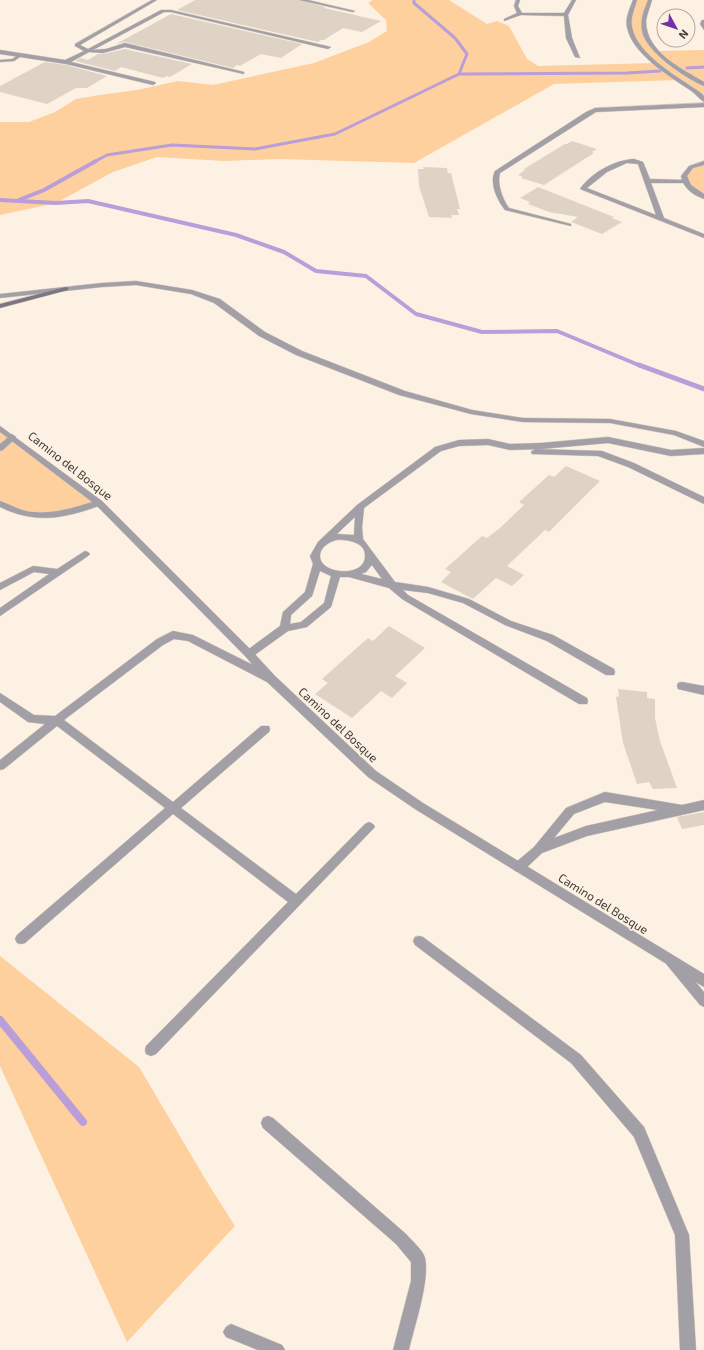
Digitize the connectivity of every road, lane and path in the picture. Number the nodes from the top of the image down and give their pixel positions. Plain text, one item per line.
1 (156, 0) edge
2 (302, 0) edge
3 (518, 0) edge
4 (574, 0) edge
5 (635, 0) edge
6 (650, 0) edge
7 (353, 11) dead end
8 (520, 14) junction
9 (566, 15) junction
10 (506, 20) dead end
11 (704, 21) edge
12 (704, 28) edge
13 (328, 47) dead end
14 (87, 50) junction
15 (0, 52) edge
16 (21, 55) junction
17 (578, 57) dead end
18 (0, 61) edge
19 (66, 62) junction
20 (242, 73) dead end
21 (153, 83) dead end
22 (704, 84) edge
23 (703, 97) edge
24 (704, 105) edge
25 (704, 163) edge
26 (648, 181) junction
27 (684, 181) junction
28 (704, 196) edge
29 (661, 219) junction
30 (569, 225) dead end
31 (704, 236) edge
32 (66, 289) junction
33 (0, 296) edge
34 (0, 306) edge
35 (0, 428) edge
36 (12, 437) junction
37 (704, 444) edge
38 (510, 447) junction
39 (0, 448) edge
40 (704, 451) edge
41 (704, 501) edge
42 (99, 503) junction
43 (0, 504) edge
44 (360, 507) junction
45 (359, 540) junction
46 (321, 544) junction
47 (370, 553) junction
48 (85, 554) dead end
49 (317, 564) junction
50 (59, 572) junction
51 (336, 574) junction
52 (350, 574) junction
53 (391, 585) junction
54 (0, 587) edge
55 (0, 613) edge
56 (285, 628) junction
57 (249, 654) junction
58 (610, 672) dead end
59 (271, 679) junction
60 (682, 686) dead end
61 (704, 691) edge
62 (0, 697) edge
63 (583, 701) dead end
64 (57, 720) junction
65 (265, 729) dead end
66 (0, 766) edge
67 (704, 805) edge
68 (174, 808) junction
69 (683, 810) junction
70 (369, 827) dead end
71 (538, 850) junction
72 (519, 867) junction
73 (296, 901) junction
74 (22, 940) dead end
75 (419, 941) dead end
76 (669, 960) junction
77 (704, 981) edge
78 (704, 1001) edge
79 (151, 1050) dead end
80 (268, 1123) dead end
81 (231, 1332) dead end
82 (277, 1350) edge
83 (401, 1350) edge
84 (688, 1350) edge

1 - 14 street
2 - 7 street
3 - 8 street
4 - 9 street
5 - 23 street
6 - 22 street
8 - 9 street
8 - 10 street
9 - 17 street
11 - 12 street
13 - 14 street
14 - 19 street
14 - 20 street
15 - 16 street
16 - 18 lane
16 - 19 street
19 - 21 street
24 - 30 street
25 - 27 street
26 - 27 street
26 - 29 street
26 - 29 street
27 - 28 street
29 - 31 street
32 - 33 street
32 - 34 main road
32 - 37 street
35 - 36 street, Camino del Bosque
36 - 39 street
36 - 42 street, Camino del Bosque
38 - 40 street
38 - 41 street
38 - 44 street
42 - 43 street
42 - 57 street, Camino del Bosque
44 - 45 street
44 - 46 street
45 - 46 street
45 - 47 street
46 - 49 street
47 - 52 street
47 - 53 street
48 - 50 street
49 - 51 street
49 - 56 street
50 - 54 street
50 - 55 street
51 - 52 street
51 - 56 street
52 - 53 street
53 - 58 street
53 - 63 street
56 - 57 street
57 - 59 street, Camino del Bosque
59 - 64 street
59 - 72 street, Camino del Bosque
60 - 61 street
62 - 64 street
64 - 66 street
64 - 68 street
65 - 68 street
67 - 69 street
68 - 73 street
68 - 74 street
69 - 71 street
69 - 71 street
70 - 73 street
71 - 72 street
72 - 76 street, Camino del Bosque
73 - 79 street
75 - 84 street
76 - 77 street, Camino del Bosque
76 - 78 street
80 - 83 street
81 - 82 street

